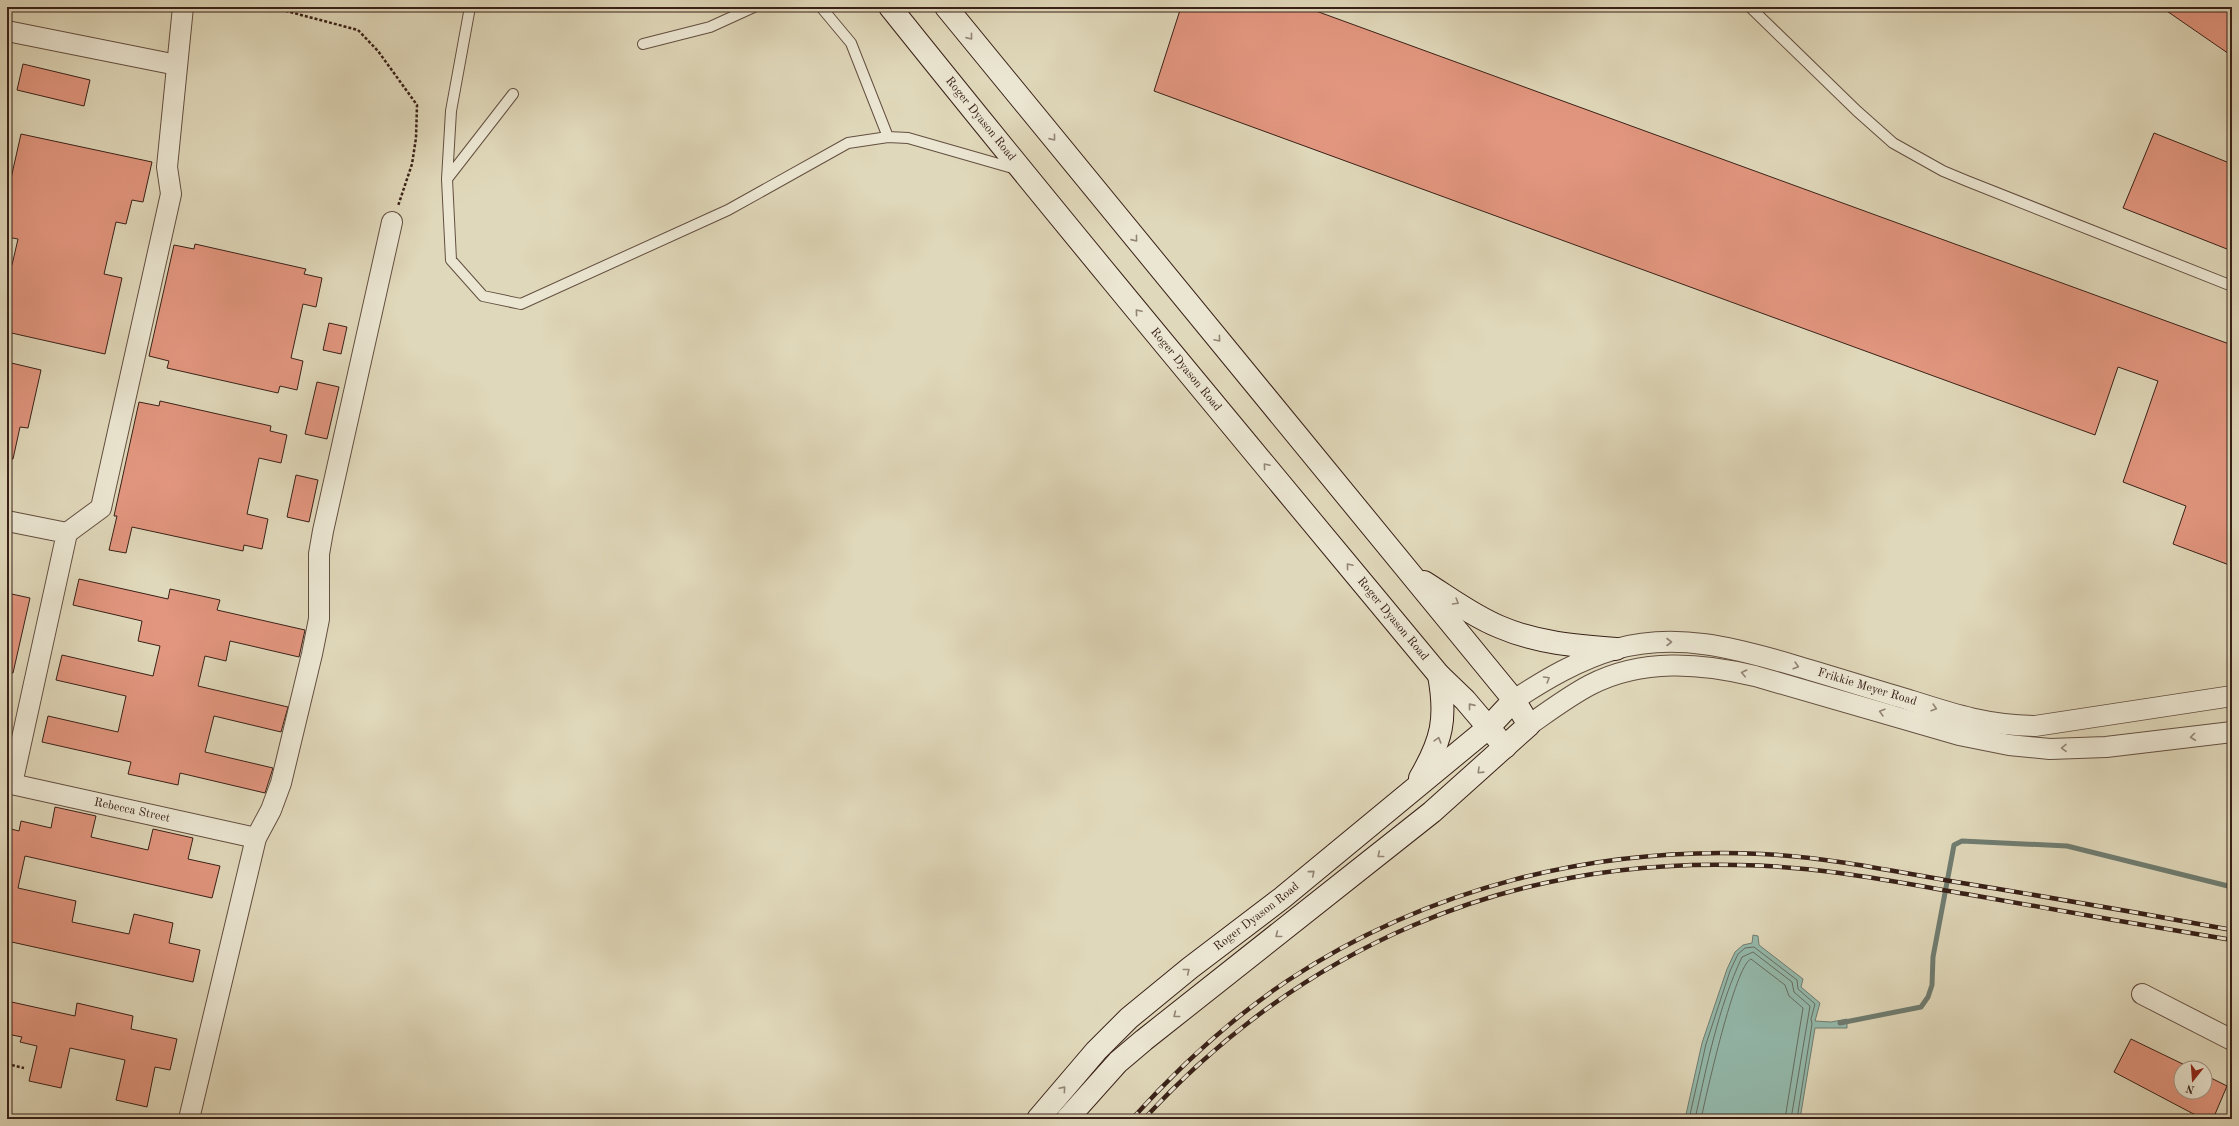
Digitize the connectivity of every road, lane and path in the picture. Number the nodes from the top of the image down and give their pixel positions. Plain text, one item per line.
1 (183, 7) edge
2 (271, 7) edge
3 (470, 7) edge
4 (754, 7) edge
5 (822, 7) edge
6 (890, 7) edge
7 (946, 7) edge
8 (1750, 7) edge
9 (7, 31) edge
10 (643, 44) dead end
11 (177, 65) junction
12 (513, 94) dead end
13 (888, 137) junction
14 (1020, 170) junction
15 (447, 179) junction
16 (392, 222) joint
17 (2232, 286) edge
18 (7, 521) edge
19 (67, 533) junction
20 (1410, 575) junction
21 (1616, 649) junction
22 (1439, 675) junction
23 (2232, 696) edge
24 (1514, 700) junction
25 (1529, 725) junction
26 (1488, 728) junction
27 (2232, 732) edge
28 (1504, 747) junction
29 (10, 783) edge
30 (1415, 788) junction
31 (256, 838) junction
32 (2142, 994) dead end
33 (2232, 1040) edge
34 (7, 1064) edge
35 (24, 1068) dead end
36 (189, 1119) edge
37 (1038, 1119) edge
38 (1067, 1119) edge

1 - 11 street
2 - 16 path
3 - 15 lane
4 - 10 lane
5 - 13 lane
6 - 14 main road, Roger Dyason Road
7 -> 20 main road
8 - 17 lane
9 - 11 street
11 - 19 street
12 - 15 lane
13 - 14 lane
13 - 15 lane
22 -> 14 main road, Roger Dyason Road
16 - 31 street
18 - 19 street
19 - 29 street
20 -> 21 main road
20 - 24 main road
21 -> 23 street, Frikkie Meyer Road
24 -> 21 street, Frikkie Meyer Road
26 -> 22 main road, Roger Dyason Road
30 -> 22 main road
24 - 25 main road
24 - 26 main road, Roger Dyason Road
27 -> 25 street, Frikkie Meyer Road
25 - 28 main road
26 - 28 main road, Roger Dyason Road
26 - 30 main road, Roger Dyason Road
28 -> 38 main road
29 - 31 street, Rebecca Street
37 -> 30 main road, Roger Dyason Road
31 - 36 street
32 - 33 street
34 - 35 path

